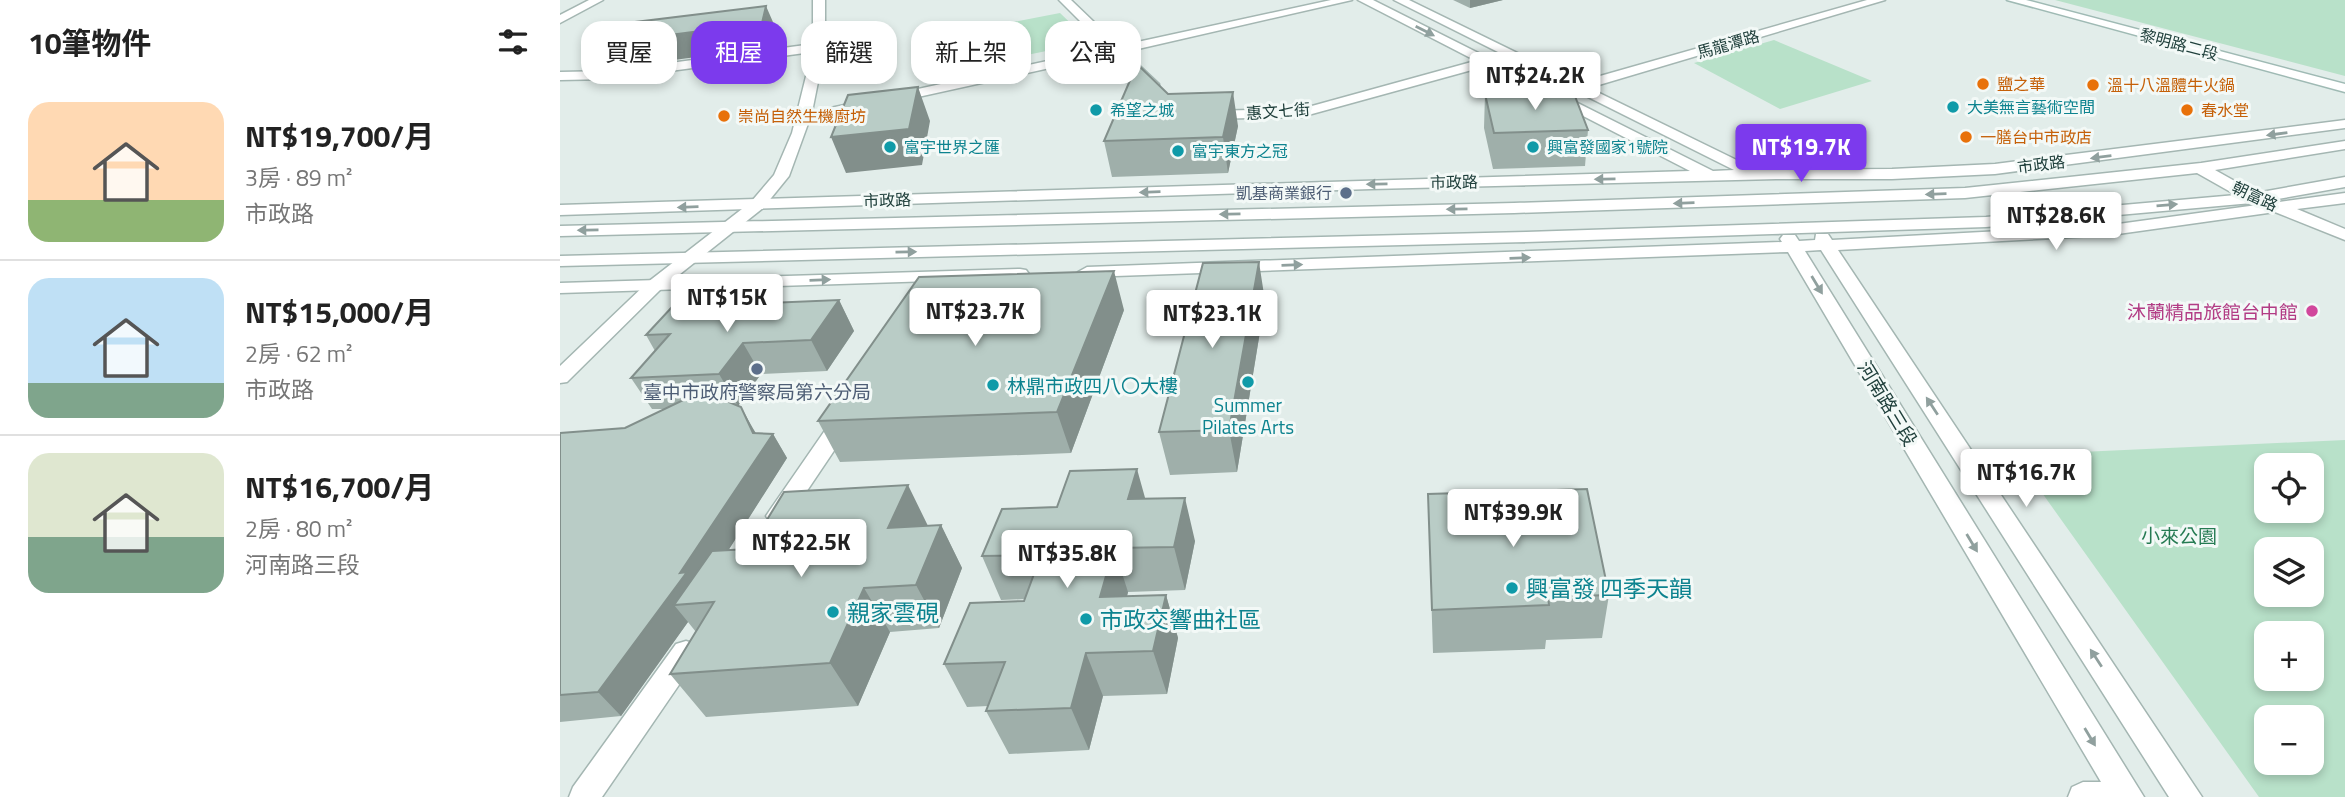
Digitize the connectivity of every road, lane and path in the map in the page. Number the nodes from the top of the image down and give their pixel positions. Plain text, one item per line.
1 (597, 0) edge
2 (819, 0) edge
3 (1065, 0) edge
4 (1346, 0) edge
5 (1364, 0) edge
6 (1400, 0) edge
7 (1879, 0) edge
8 (2013, 0) edge
9 (560, 20) edge
10 (819, 21) edge
11 (1086, 21) edge
12 (1141, 45) edge
13 (801, 49) edge
14 (1486, 62) junction
15 (1045, 65) edge
16 (1141, 74) edge
17 (560, 76) edge
18 (812, 84) edge
19 (1577, 87) junction
20 (2345, 88) edge
21 (1164, 96) edge
22 (1196, 115) edge
23 (803, 118) junction
24 (2345, 124) edge
25 (2345, 145) edge
26 (2168, 149) junction
27 (2199, 168) junction
28 (1758, 176) junction
29 (1711, 177) junction
30 (2345, 182) edge
31 (2254, 198) junction
32 (2345, 198) edge
33 (1790, 199) junction
34 (1750, 201) junction
35 (757, 205) junction
36 (2281, 209) junction
37 (560, 210) edge
38 (730, 227) junction
39 (560, 231) edge
40 (2345, 235) edge
41 (1820, 236) junction
42 (1787, 237) junction
43 (691, 257) junction
44 (560, 261) edge
45 (1062, 273) edge
46 (1035, 274) edge
47 (940, 276) junction
48 (654, 286) junction
49 (560, 288) edge
50 (924, 300) edge
51 (560, 377) edge
52 (854, 404) edge
53 (768, 531) edge
54 (698, 635) edge
55 (2127, 796) edge
56 (584, 797) edge
57 (2083, 797) edge
58 (2187, 797) edge

1 - 9 street
2 - 10 street
3 - 11 street
4 - 12 street
5 -> 14 street, 河南路三段
6 - 19 street, 河南路三段
7 - 19 street, 馬龍潭路
8 - 20 street, 黎明路二段
13 - 17 street
14 - 22 street, 惠文七街
14 - 29 street, 河南路三段
15 - 23 street
16 - 21 street
18 - 23 street
19 - 28 street, 河南路三段
23 - 35 street
24 -> 26 street, 市政路
25 - 27 street, 市政路
26 - 27 street, 朝富路
26 -> 28 street, 市政路
27 - 31 street, 朝富路
27 -> 33 street, 市政路
28 - 29 street, 市政路
28 - 33 street, 河南路三段
29 - 34 street, 河南路三段
29 -> 35 street, 市政路
30 - 31 street
31 - 36 street, 朝富路
41 -> 31 street
32 - 36 street
33 - 34 street, 市政路
33 - 41 street, 河南路三段
34 -> 38 street, 市政路
34 - 42 street, 河南路三段
35 -> 37 street, 市政路
35 - 38 street
36 - 40 street, 朝富路
36 - 41 street
38 -> 39 street, 市政路
38 - 43 street
41 - 42 street
58 -> 41 street, 河南路三段
43 -> 42 street
45 -> 42 street
42 -> 55 street, 河南路三段
43 - 44 street
43 - 48 street
46 - 47 street
48 -> 47 street
47 - 50 street
48 - 49 street
48 - 51 street
52 - 53 street
54 - 56 street
55 - 57 street

